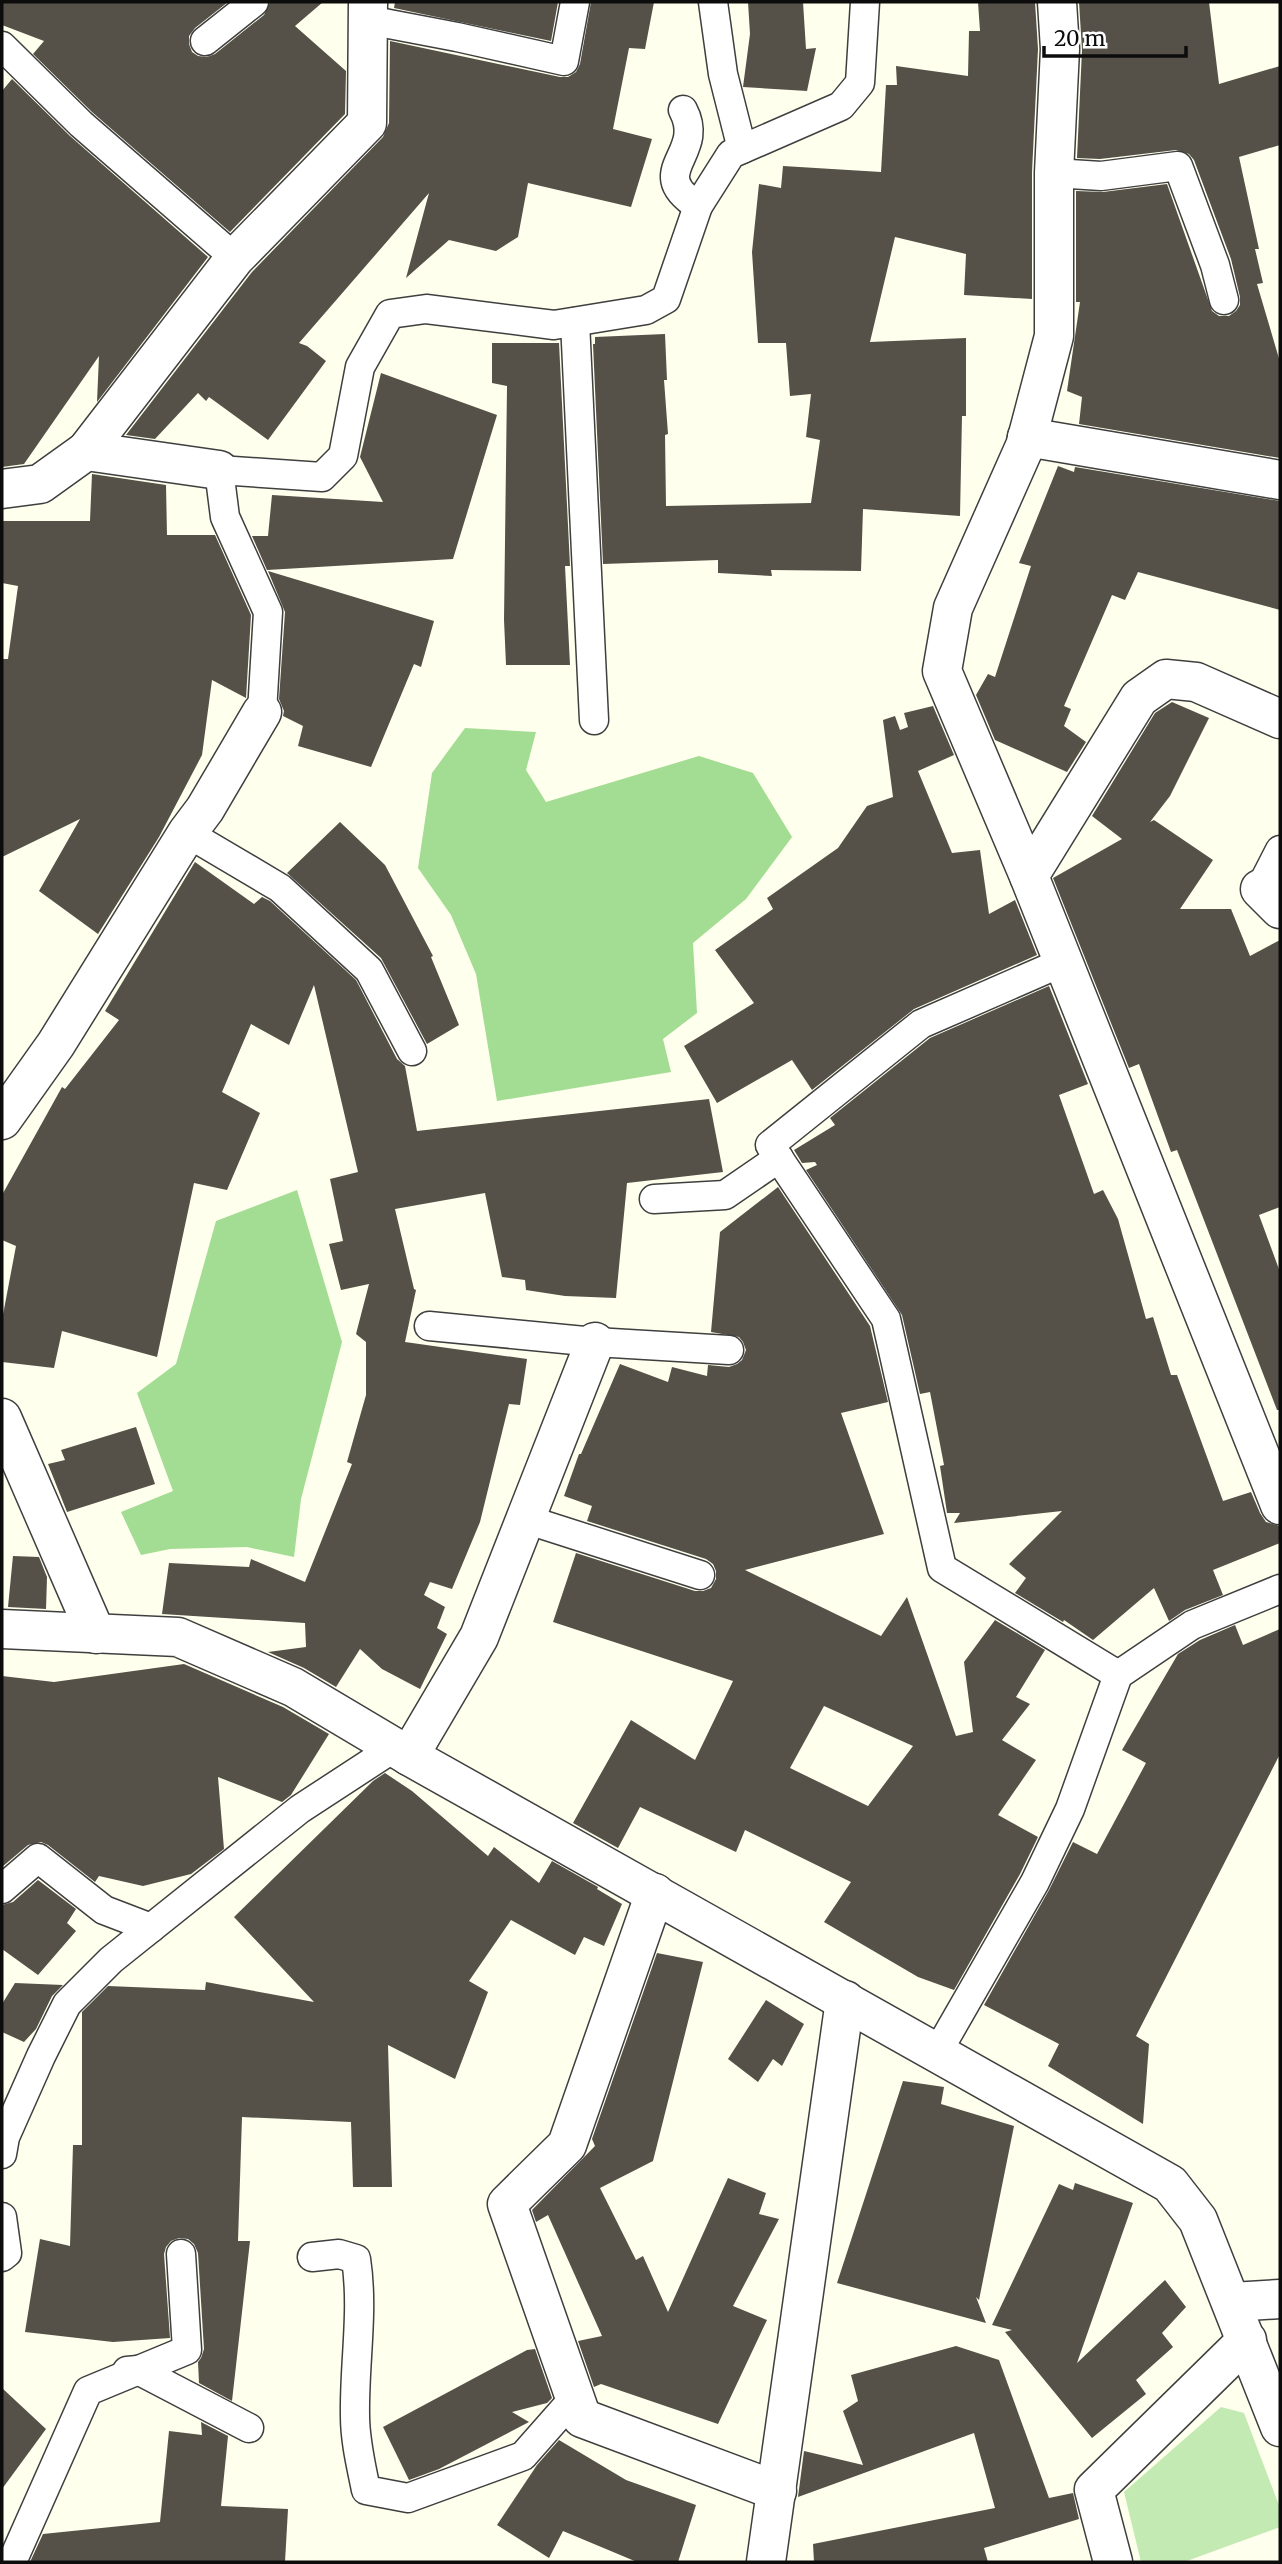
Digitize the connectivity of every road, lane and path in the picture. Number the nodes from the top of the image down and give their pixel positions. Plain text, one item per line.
1 (254, 2) edge
2 (575, 2) edge
3 (713, 2) edge
4 (865, 2) edge
5 (1057, 2) edge
6 (368, 11) edge
7 (205, 41) dead end
8 (2, 46) edge
9 (683, 110) dead end
10 (742, 149) junction
11 (1054, 173) junction
12 (698, 206) junction
13 (235, 258) junction
14 (1224, 300) dead end
15 (575, 322) junction
16 (1027, 437) junction
17 (86, 451) junction
18 (219, 470) junction
19 (1280, 480) edge
20 (2, 489) edge
21 (262, 712) joint
22 (1280, 719) edge
23 (594, 720) dead end
24 (187, 833) junction
25 (1280, 850) edge
26 (1029, 876) junction
27 (1270, 899) edge
28 (1063, 962) junction
29 (412, 1052) dead end
30 (2, 1120) edge
31 (779, 1157) junction
32 (654, 1199) dead end
33 (429, 1326) dead end
34 (595, 1342) junction
35 (729, 1350) dead end
36 (2, 1418) edge
37 (1280, 1505) edge
38 (525, 1519) junction
39 (700, 1575) dead end
40 (1280, 1589) edge
41 (2, 1629) edge
42 (96, 1634) junction
43 (1118, 1675) junction
44 (402, 1751) junction
45 (2, 1889) edge
46 (655, 1893) junction
47 (151, 1928) junction
48 (845, 2000) junction
49 (937, 2051) junction
50 (2, 2154) edge
51 (2, 2217) edge
52 (181, 2253) dead end
53 (2, 2257) edge
54 (312, 2257) dead end
55 (1280, 2299) edge
56 (1232, 2302) junction
57 (1247, 2340) junction
58 (138, 2370) junction
59 (86, 2376) dead end
60 (575, 2397) junction
61 (1280, 2427) edge
62 (249, 2428) dead end
63 (776, 2491) junction
64 (12, 2562) edge
65 (766, 2562) edge
66 (1113, 2562) edge

1 - 7 lane
2 - 6 lane
3 - 10 lane
4 - 10 lane
5 - 11 street
6 - 13 street
8 - 13 lane
9 - 12 lane
10 - 12 lane
11 - 14 lane
11 - 16 street
12 - 15 lane
13 - 17 street
15 - 18 lane
15 - 23 lane
16 - 19 street
16 - 26 street
17 - 18 street
17 - 20 street
18 - 21 lane
21 - 24 street
22 - 26 street
24 - 29 lane
24 - 30 street
25 - 27 lane
26 - 28 street
28 - 31 lane
28 - 37 street
31 - 32 lane
31 - 43 lane
33 - 34 lane
34 - 35 lane
34 - 38 street
36 - 42 street
38 - 39 lane
38 - 44 street
40 - 43 lane
41 - 42 street
42 - 44 street
43 - 49 lane
44 - 46 street
44 - 47 lane
45 - 47 lane
46 - 48 street
46 - 60 street
47 - 50 lane
48 - 49 street
48 - 63 street
49 - 56 street
51 - 53 lane
52 - 58 lane
54 - 60 lane
55 - 56 street
56 - 57 street
57 - 61 street
57 - 66 street
58 - 59 lane
58 - 62 lane
58 - 64 lane
60 - 63 street
63 - 65 street

